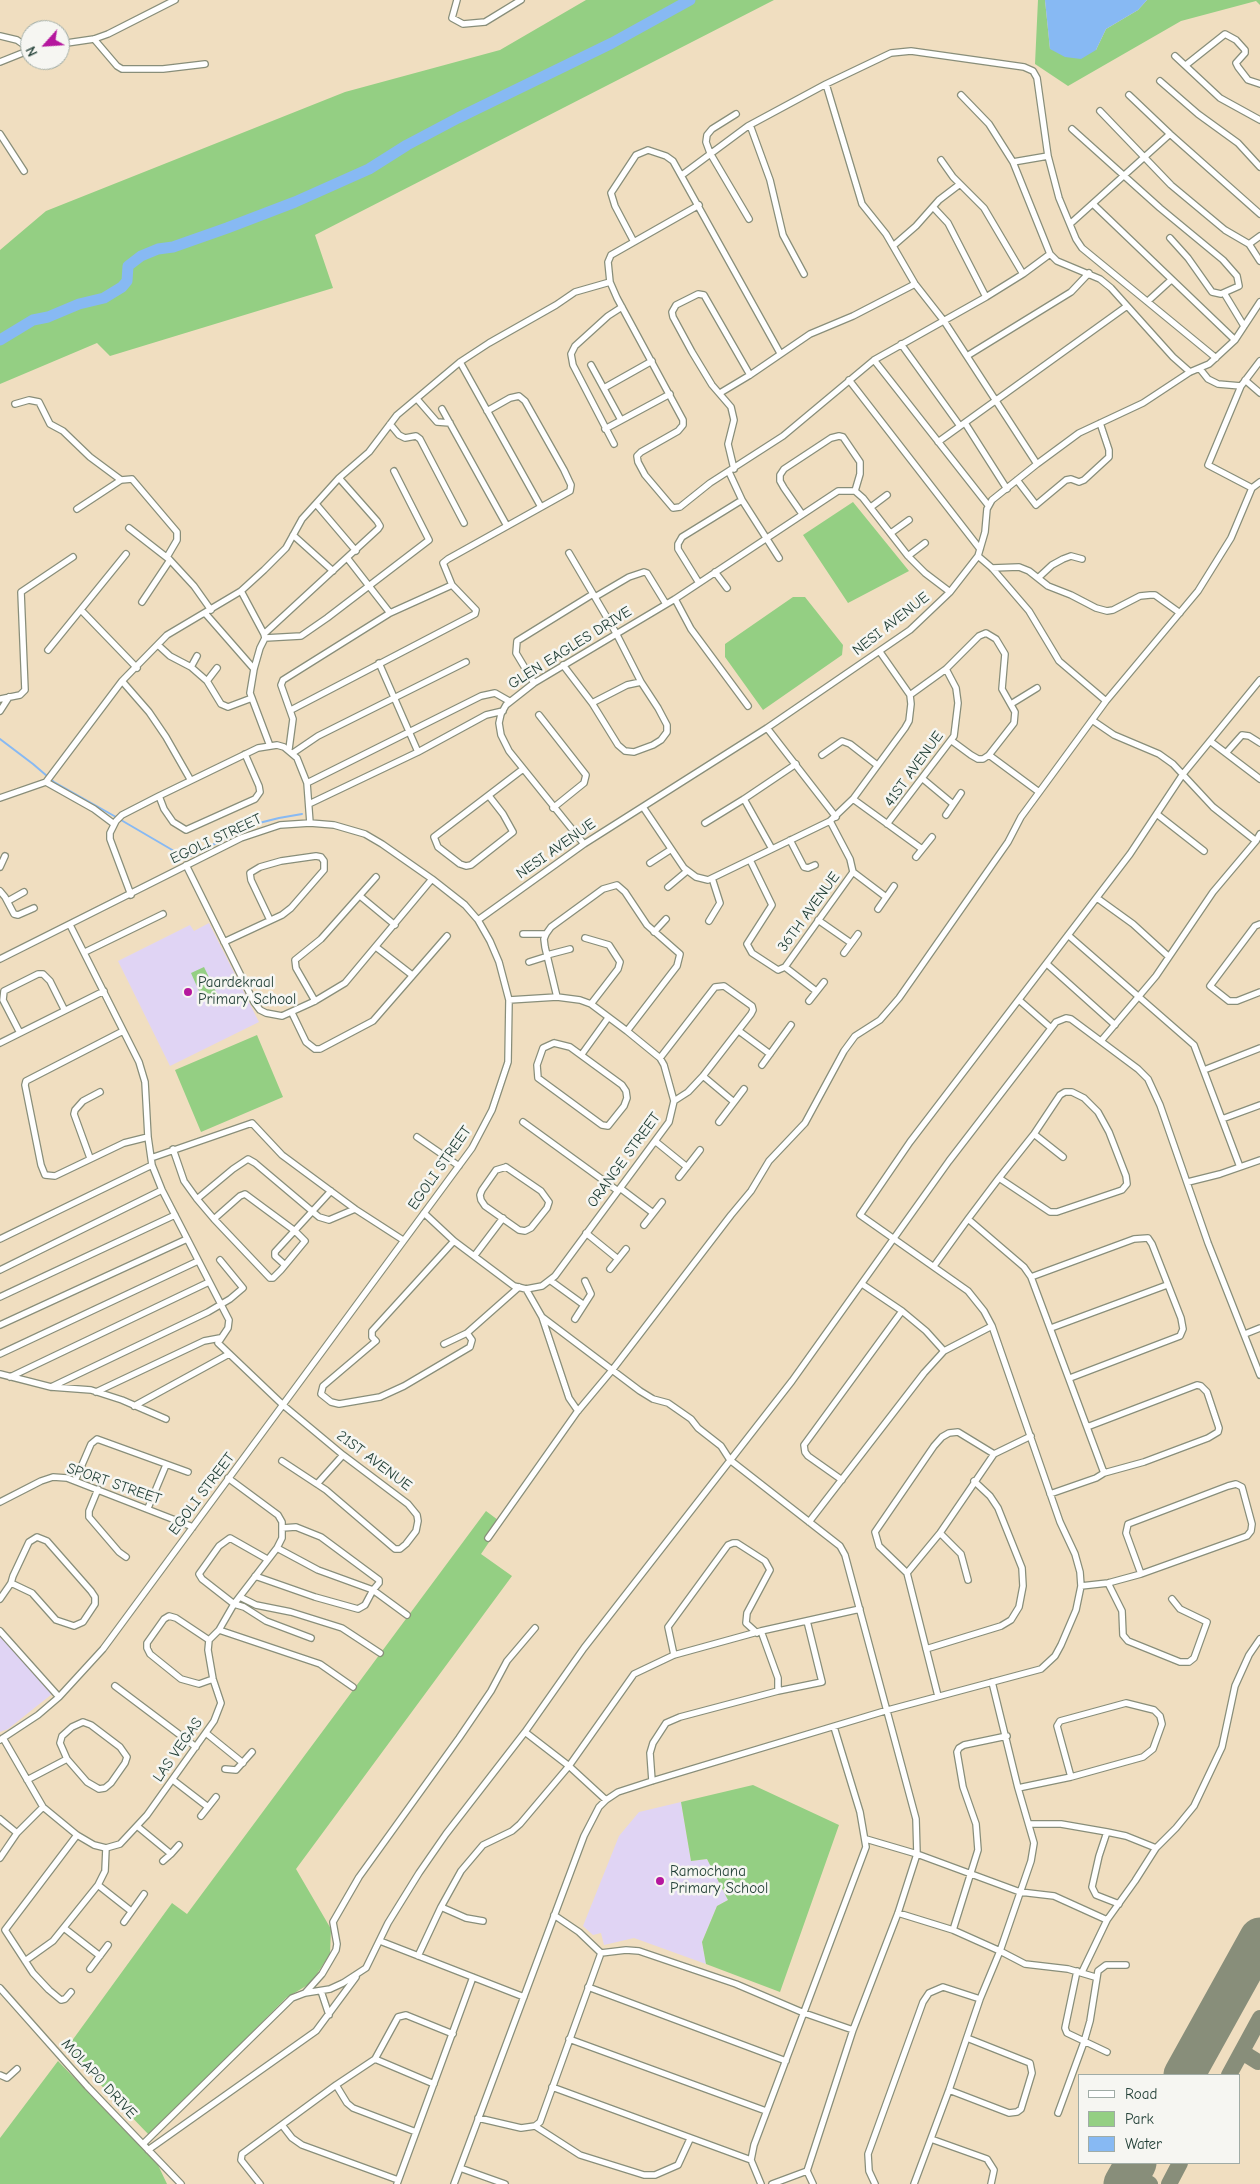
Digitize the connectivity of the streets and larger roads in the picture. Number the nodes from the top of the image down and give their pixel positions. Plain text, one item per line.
1 (175, 0) edge
2 (457, 0) edge
3 (521, 0) edge
4 (0, 36) edge
5 (94, 38) junction
6 (20, 42) edge
7 (70, 42) edge
8 (20, 53) edge
9 (1176, 56) dead end
10 (0, 62) edge
11 (205, 64) dead end
12 (1186, 65) junction
13 (1160, 81) dead end
14 (826, 84) junction
15 (1260, 84) edge
16 (961, 95) dead end
17 (1129, 95) dead end
18 (1100, 111) dead end
19 (736, 114) dead end
20 (1260, 120) edge
21 (750, 125) junction
22 (1072, 129) dead end
23 (0, 134) edge
24 (1170, 134) junction
25 (710, 153) junction
26 (1048, 156) junction
27 (1146, 158) junction
28 (941, 160) dead end
29 (1012, 162) junction
30 (1260, 167) edge
31 (24, 171) dead end
32 (682, 175) junction
33 (1125, 175) junction
34 (960, 184) junction
35 (1092, 204) junction
36 (699, 205) junction
37 (934, 208) junction
38 (1260, 214) edge
39 (749, 219) dead end
40 (1070, 224) junction
41 (1260, 236) edge
42 (1170, 238) dead end
43 (634, 242) junction
44 (1249, 244) junction
45 (893, 246) junction
46 (1050, 254) junction
47 (1260, 261) edge
48 (1089, 273) junction
49 (804, 274) dead end
50 (1023, 274) junction
51 (1171, 280) junction
52 (610, 282) junction
53 (916, 284) junction
54 (1224, 293) junction
55 (986, 297) junction
56 (1148, 301) junction
57 (1260, 302) edge
58 (1127, 306) junction
59 (622, 307) junction
60 (944, 321) junction
61 (1244, 326) junction
62 (1234, 340) junction
63 (901, 344) junction
64 (780, 353) junction
65 (967, 356) junction
66 (1216, 358) junction
67 (874, 360) junction
68 (1260, 361) edge
69 (460, 362) junction
70 (652, 362) junction
71 (591, 366) dead end
72 (1200, 369) junction
73 (1190, 372) junction
74 (750, 375) junction
75 (849, 380) junction
76 (1243, 383) junction
77 (604, 388) junction
78 (720, 392) junction
79 (1260, 393) edge
80 (670, 394) junction
81 (417, 399) junction
82 (994, 400) junction
83 (15, 404) dead end
84 (442, 409) dead end
85 (487, 411) junction
86 (621, 420) junction
87 (450, 423) junction
88 (1100, 423) junction
89 (390, 424) junction
90 (963, 424) junction
91 (605, 429) junction
92 (938, 442) junction
93 (614, 444) dead end
94 (1037, 464) junction
95 (731, 470) junction
96 (394, 471) dead end
97 (339, 478) junction
98 (121, 480) junction
99 (1017, 480) junction
100 (1260, 482) edge
101 (1252, 488) junction
102 (1007, 489) junction
103 (855, 491) junction
104 (888, 495) dead end
105 (742, 500) junction
106 (316, 504) junction
107 (988, 505) junction
108 (541, 507) junction
109 (871, 507) junction
110 (77, 509) dead end
111 (802, 514) junction
112 (909, 520) dead end
113 (464, 523) dead end
114 (507, 526) junction
115 (129, 528) dead end
116 (891, 533) junction
117 (293, 535) junction
118 (766, 537) junction
119 (925, 543) dead end
120 (356, 551) junction
121 (568, 553) dead end
122 (979, 553) junction
123 (126, 554) dead end
124 (908, 556) junction
125 (73, 557) dead end
126 (169, 558) junction
127 (779, 558) dead end
128 (1082, 558) dead end
129 (348, 559) junction
130 (992, 568) junction
131 (333, 571) junction
132 (715, 572) junction
133 (1038, 578) junction
134 (699, 583) junction
135 (370, 585) junction
136 (452, 585) junction
137 (728, 588) dead end
138 (241, 591) junction
139 (950, 592) junction
140 (594, 596) junction
141 (675, 599) junction
142 (142, 602) dead end
143 (666, 604) junction
144 (81, 610) junction
145 (211, 610) junction
146 (205, 613) junction
147 (390, 613) junction
148 (1180, 614) junction
149 (616, 632) junction
150 (265, 636) junction
151 (158, 645) junction
152 (48, 650) dead end
153 (880, 652) junction
154 (197, 656) dead end
155 (466, 662) dead end
156 (379, 664) junction
157 (563, 666) junction
158 (191, 667) junction
159 (137, 668) junction
160 (217, 668) dead end
161 (254, 669) junction
162 (946, 669) junction
163 (1260, 680) edge
164 (122, 681) junction
165 (207, 682) junction
166 (641, 682) junction
167 (534, 683) junction
168 (1037, 688) dead end
169 (910, 695) junction
170 (9, 697) junction
171 (252, 698) junction
172 (0, 699) edge
173 (394, 699) junction
174 (509, 701) junction
175 (1106, 701) junction
176 (592, 703) junction
177 (1011, 704) junction
178 (748, 706) dead end
179 (291, 710) junction
180 (0, 711) edge
181 (503, 711) junction
182 (539, 715) dead end
183 (1092, 720) junction
184 (767, 728) junction
185 (408, 732) junction
186 (952, 741) junction
187 (1210, 741) junction
188 (1260, 743) edge
189 (270, 746) junction
190 (291, 751) junction
191 (418, 752) junction
192 (1226, 753) junction
193 (245, 754) junction
194 (822, 755) dead end
195 (989, 755) junction
196 (796, 764) junction
197 (877, 765) junction
198 (523, 769) junction
199 (1183, 774) junction
200 (1260, 778) edge
201 (47, 779) junction
202 (923, 779) junction
203 (190, 780) junction
204 (307, 783) junction
205 (1039, 792) junction
206 (961, 793) dead end
207 (159, 796) junction
208 (489, 796) junction
209 (0, 798) edge
210 (853, 799) junction
211 (744, 800) junction
212 (309, 804) junction
213 (954, 804) junction
214 (643, 807) junction
215 (553, 808) junction
216 (946, 814) dead end
217 (1158, 815) junction
218 (836, 817) junction
219 (830, 821) junction
220 (115, 823) junction
221 (310, 823) junction
222 (705, 823) dead end
223 (888, 824) junction
224 (1260, 834) edge
225 (932, 837) dead end
226 (790, 840) junction
227 (1256, 842) junction
228 (584, 844) junction
229 (772, 849) junction
230 (670, 850) junction
231 (922, 850) junction
232 (1204, 852) dead end
233 (5, 856) dead end
234 (916, 857) dead end
235 (750, 860) junction
236 (650, 863) dead end
237 (186, 865) junction
238 (815, 865) dead end
239 (0, 866) edge
240 (687, 871) junction
241 (853, 872) junction
242 (376, 877) dead end
243 (712, 878) junction
244 (432, 879) junction
245 (894, 886) dead end
246 (668, 887) dead end
247 (0, 891) edge
248 (24, 892) dead end
249 (130, 895) junction
250 (360, 896) junction
251 (886, 897) junction
252 (1098, 898) junction
253 (8, 901) junction
254 (34, 908) dead end
255 (878, 910) dead end
256 (164, 914) dead end
257 (666, 919) dead end
258 (270, 920) junction
259 (478, 920) junction
260 (818, 920) junction
261 (709, 922) dead end
262 (1260, 924) edge
263 (70, 925) junction
264 (395, 925) junction
265 (654, 932) junction
266 (524, 934) dead end
267 (546, 934) junction
268 (858, 934) dead end
269 (1068, 934) junction
270 (447, 936) dead end
271 (585, 938) dead end
272 (224, 942) junction
273 (851, 943) junction
274 (376, 948) junction
275 (570, 949) dead end
276 (85, 952) junction
277 (844, 953) dead end
278 (548, 955) junction
279 (1168, 956) junction
280 (0, 959) edge
281 (529, 962) dead end
282 (1047, 964) junction
283 (785, 967) junction
284 (412, 975) junction
285 (824, 982) dead end
286 (104, 991) junction
287 (816, 991) junction
288 (1260, 992) edge
289 (1139, 997) junction
290 (557, 998) junction
291 (509, 1000) junction
292 (809, 1000) dead end
293 (1019, 1000) junction
294 (315, 1001) junction
295 (591, 1004) junction
296 (64, 1010) junction
297 (292, 1013) junction
298 (608, 1018) junction
299 (791, 1025) dead end
300 (1115, 1025) junction
301 (1051, 1028) junction
302 (123, 1031) junction
303 (626, 1031) junction
304 (739, 1031) junction
305 (20, 1033) junction
306 (1101, 1041) junction
307 (0, 1043) edge
308 (1260, 1048) edge
309 (582, 1054) junction
310 (770, 1054) junction
311 (660, 1058) junction
312 (762, 1065) dead end
313 (1204, 1070) junction
314 (703, 1076) junction
315 (744, 1089) dead end
316 (100, 1092) dead end
317 (674, 1102) junction
318 (734, 1102) junction
319 (1260, 1105) edge
320 (1222, 1119) junction
321 (523, 1122) dead end
322 (719, 1122) dead end
323 (1034, 1134) junction
324 (416, 1136) dead end
325 (148, 1137) junction
326 (655, 1141) junction
327 (173, 1150) junction
328 (700, 1150) dead end
329 (1063, 1157) dead end
330 (90, 1158) junction
331 (151, 1158) junction
332 (1260, 1160) edge
333 (152, 1166) junction
334 (460, 1166) junction
335 (687, 1167) junction
336 (1240, 1167) junction
337 (679, 1176) dead end
338 (999, 1178) junction
339 (1188, 1182) junction
340 (162, 1190) junction
341 (619, 1190) junction
342 (331, 1191) junction
343 (196, 1199) junction
344 (662, 1202) dead end
345 (355, 1209) junction
346 (311, 1212) junction
347 (654, 1213) junction
348 (424, 1214) junction
349 (175, 1215) junction
350 (503, 1218) junction
351 (214, 1219) junction
352 (968, 1219) junction
353 (644, 1225) dead end
354 (295, 1230) junction
355 (586, 1233) junction
356 (894, 1238) junction
357 (0, 1239) edge
358 (187, 1239) junction
359 (403, 1240) junction
360 (454, 1241) junction
361 (626, 1249) dead end
362 (474, 1255) junction
363 (618, 1259) junction
364 (220, 1260) dead end
365 (198, 1261) junction
366 (285, 1265) junction
367 (934, 1266) junction
368 (0, 1270) edge
369 (610, 1270) dead end
370 (1031, 1277) junction
371 (551, 1281) junction
372 (586, 1281) dead end
373 (209, 1282) junction
374 (862, 1284) junction
375 (1167, 1285) junction
376 (519, 1287) junction
377 (526, 1289) junction
378 (0, 1297) edge
379 (220, 1305) junction
380 (584, 1305) junction
381 (902, 1311) junction
382 (542, 1317) junction
383 (575, 1319) dead end
384 (0, 1325) edge
385 (992, 1326) junction
386 (1050, 1328) junction
387 (1260, 1328) edge
388 (467, 1332) junction
389 (1245, 1334) junction
390 (220, 1338) junction
391 (444, 1344) dead end
392 (944, 1351) junction
393 (0, 1354) edge
394 (229, 1354) junction
395 (613, 1369) junction
396 (0, 1374) edge
397 (1260, 1374) edge
398 (10, 1377) junction
399 (1070, 1378) junction
400 (51, 1387) junction
401 (96, 1392) junction
402 (283, 1405) junction
403 (134, 1406) junction
404 (578, 1411) junction
405 (166, 1420) dead end
406 (1087, 1426) junction
407 (1031, 1436) junction
408 (994, 1454) junction
409 (343, 1455) junction
410 (730, 1460) junction
411 (282, 1461) dead end
412 (166, 1465) junction
413 (188, 1472) dead end
414 (1104, 1473) junction
415 (228, 1478) junction
416 (842, 1480) junction
417 (75, 1481) junction
418 (974, 1481) junction
419 (317, 1484) junction
420 (98, 1490) junction
421 (1050, 1494) junction
422 (0, 1502) edge
423 (148, 1508) junction
424 (809, 1522) junction
425 (193, 1527) junction
426 (282, 1528) junction
427 (940, 1533) junction
428 (488, 1538) dead end
429 (278, 1548) junction
430 (126, 1557) dead end
431 (267, 1559) junction
432 (907, 1573) junction
433 (1141, 1574) junction
434 (255, 1576) junction
435 (968, 1580) dead end
436 (10, 1583) junction
437 (1108, 1583) junction
438 (1081, 1586) junction
439 (373, 1590) junction
440 (240, 1597) junction
441 (0, 1598) edge
442 (1172, 1599) dead end
443 (234, 1604) junction
444 (860, 1609) junction
445 (407, 1615) dead end
446 (807, 1621) junction
447 (536, 1628) dead end
448 (0, 1630) edge
449 (219, 1630) junction
450 (759, 1632) junction
451 (311, 1638) dead end
452 (1260, 1639) edge
453 (209, 1640) junction
454 (926, 1649) junction
455 (380, 1653) dead end
456 (674, 1655) junction
457 (213, 1680) junction
458 (992, 1682) junction
459 (115, 1686) dead end
460 (353, 1687) dead end
461 (778, 1691) junction
462 (938, 1696) junction
463 (59, 1697) junction
464 (888, 1710) junction
465 (834, 1726) junction
466 (525, 1732) junction
467 (206, 1733) junction
468 (1007, 1736) junction
469 (2, 1739) edge
470 (196, 1747) junction
471 (252, 1752) dead end
472 (67, 1759) junction
473 (240, 1765) junction
474 (569, 1766) junction
475 (225, 1769) dead end
476 (1071, 1777) junction
477 (27, 1780) junction
478 (173, 1780) junction
479 (652, 1781) junction
480 (1018, 1788) junction
481 (216, 1797) dead end
482 (606, 1800) junction
483 (43, 1807) junction
484 (208, 1807) junction
485 (200, 1816) dead end
486 (0, 1819) edge
487 (1030, 1824) junction
488 (137, 1826) junction
489 (1108, 1832) junction
490 (17, 1833) junction
491 (77, 1835) junction
492 (866, 1839) junction
493 (179, 1845) dead end
494 (106, 1848) junction
495 (1156, 1848) junction
496 (171, 1854) junction
497 (918, 1854) junction
498 (0, 1858) edge
499 (163, 1862) dead end
500 (972, 1874) junction
501 (98, 1885) junction
502 (1020, 1892) junction
503 (144, 1894) dead end
504 (1119, 1904) junction
505 (441, 1907) junction
506 (132, 1911) junction
507 (898, 1913) junction
508 (554, 1915) junction
509 (1107, 1920) junction
510 (482, 1921) dead end
511 (124, 1922) dead end
512 (64, 1928) junction
513 (953, 1930) junction
514 (380, 1941) junction
515 (108, 1945) dead end
516 (1000, 1951) junction
517 (601, 1954) junction
518 (100, 1956) junction
519 (418, 1956) junction
520 (25, 1961) junction
521 (1126, 1965) dead end
522 (90, 1969) dead end
523 (1080, 1972) junction
524 (358, 1974) junction
525 (473, 1977) junction
526 (1096, 1977) junction
527 (588, 1987) junction
528 (0, 1988) edge
529 (321, 1991) junction
530 (71, 1992) dead end
531 (305, 1993) junction
532 (524, 1997) junction
533 (980, 2000) junction
534 (804, 2013) junction
535 (329, 2015) junction
536 (853, 2030) junction
537 (453, 2034) junction
538 (967, 2038) junction
539 (569, 2039) junction
540 (1084, 2042) junction
541 (1107, 2052) dead end
542 (375, 2059) junction
543 (786, 2061) junction
544 (17, 2069) dead end
545 (0, 2075) edge
546 (434, 2084) junction
547 (336, 2085) junction
548 (552, 2087) junction
549 (949, 2090) junction
550 (766, 2111) junction
551 (1058, 2113) dead end
552 (478, 2118) junction
553 (282, 2125) junction
554 (535, 2126) junction
555 (416, 2132) junction
556 (690, 2139) junction
557 (931, 2139) junction
558 (142, 2144) junction
559 (148, 2150) junction
560 (751, 2160) junction
561 (460, 2168) junction
562 (807, 2171) junction
563 (398, 2182) edge
564 (181, 2184) edge
565 (260, 2184) edge
566 (454, 2184) edge
567 (505, 2184) edge
568 (760, 2184) edge
569 (772, 2184) edge
570 (813, 2184) edge
571 (875, 2184) edge
572 (914, 2184) edge
573 (991, 2184) edge

1 - 5 street
2 - 3 street
4 - 6 street
5 - 7 street
5 - 11 street
8 - 10 street
9 - 12 street
12 - 15 street
12 - 20 street
13 - 30 street
14 - 21 street
14 - 26 street
14 - 45 street
16 - 29 street
17 - 24 street
18 - 27 street
19 - 25 street
21 - 25 street
21 - 49 street
22 - 33 street
23 - 31 street
24 - 27 street
24 - 38 street
25 - 32 street
25 - 39 street
26 - 29 street
26 - 40 street
27 - 33 street
27 - 44 street
28 - 34 street
29 - 46 street
32 - 36 street
32 - 43 street
33 - 35 street
33 - 54 street
34 - 37 street
34 - 50 street
35 - 40 street
35 - 51 street
36 - 43 street
36 - 64 street
37 - 45 street
37 - 55 street
40 - 56 street
41 - 44 street
42 - 54 street
43 - 52 street
44 - 47 street
45 - 53 street
46 - 48 street
46 - 50 street
48 - 58 street
48 - 65 street
50 - 55 street
51 - 56 street
51 - 62 street
52 - 59 street
52 - 69 street
53 - 60 street
53 - 64 street
54 - 61 street
55 - 60 street
56 - 66 street
57 - 61 street
58 - 73 street
58 - 82 street
59 - 70 street
59 - 91 street
60 - 63 street
60 - 65 street
61 - 62 street
62 - 66 street
63 - 67 street
63 - 90 street
64 - 74 street
65 - 82 street
66 - 72 street
67 - 75 street
67 - 92 street
68 - 76 street
69 - 81 street
69 - 85 street
70 - 77 street
70 - 80 street
71 - 77 street
72 - 73 street
72 - 76 street
73 - 88 street
74 - 78 street
74 - 78 street
75 - 95 street
75 - 122 street
76 - 79 street
76 - 101 street
77 - 86 street
78 - 95 street
80 - 86 street
80 - 95 street
81 - 87 street
81 - 89 street
82 - 90 street
82 - 94 street
83 - 98 street
84 - 87 street
85 - 108 street
85 - 108 street
86 - 91 street
87 - 114 street
88 - 94 street
88 - 99 street
89 - 97 street
89 - 113 street
90 - 92 street
90 - 102 street
91 - 93 street
92 - 107 street
94 - 99 street
95 - 105 street
96 - 135 street
97 - 106 street
97 - 120 street
98 - 110 street
98 - 126 street
99 - 102 street
100 - 101 street
101 - 148 street
102 - 107 street
103 - 109 street
103 - 111 street, GLEN EAGLES DRIVE
103 - 111 street
104 - 109 street
105 - 118 street
105 - 134 street
106 - 117 street
106 - 120 street
107 - 122 street, NESI AVENUE
108 - 114 street
109 - 116 street
111 - 118 street, GLEN EAGLES DRIVE
112 - 116 street
114 - 136 street
115 - 126 street
116 - 124 street
117 - 131 street
117 - 138 street
118 - 127 street
118 - 132 street, GLEN EAGLES DRIVE
119 - 124 street
120 - 129 street
121 - 140 street
122 - 130 street
122 - 139 street, NESI AVENUE
123 - 144 street
124 - 139 street
125 - 170 street
126 - 142 street
126 - 145 street
128 - 133 street
129 - 131 street
129 - 135 street
130 - 133 street
130 - 175 street
131 - 150 street
132 - 134 street, GLEN EAGLES DRIVE
132 - 137 street
133 - 148 street
134 - 141 street, GLEN EAGLES DRIVE
135 - 147 street
135 - 150 street
136 - 147 street
136 - 156 street
138 - 145 street
138 - 150 street
139 - 153 street, NESI AVENUE
140 - 143 street, GLEN EAGLES DRIVE
140 - 149 street
140 - 167 street
141 - 143 street, GLEN EAGLES DRIVE
141 - 178 street
143 - 149 street, GLEN EAGLES DRIVE
144 - 152 street
144 - 159 street
145 - 146 street
146 - 151 street
146 - 161 street
147 - 179 street
148 - 175 street
149 - 157 street, GLEN EAGLES DRIVE
149 - 166 street
150 - 161 street
151 - 158 street
151 - 159 street
153 - 169 street
153 - 184 street, NESI AVENUE
154 - 158 street
155 - 173 street
156 - 173 street
156 - 179 street
157 - 167 street, GLEN EAGLES DRIVE
157 - 176 street
158 - 165 street
159 - 164 street
160 - 165 street
161 - 171 street
162 - 169 street
162 - 177 street
162 - 186 street, 41ST AVENUE
163 - 187 street
164 - 201 street
164 - 203 street
165 - 171 street
166 - 176 street
166 - 176 street
167 - 174 street, GLEN EAGLES DRIVE
168 - 177 street
169 - 197 street
170 - 172 street
170 - 180 street
171 - 189 street
173 - 185 street
173 - 190 street
174 - 181 street, GLEN EAGLES DRIVE
174 - 185 street
175 - 183 street
177 - 195 street
179 - 190 street
181 - 191 street
181 - 198 street, GLEN EAGLES DRIVE
182 - 215 street
183 - 199 street
183 - 205 street
184 - 196 street
184 - 214 street, NESI AVENUE
185 - 191 street
185 - 204 street
186 - 195 street
186 - 202 street, 41ST AVENUE
187 - 192 street
187 - 199 street
188 - 192 street
189 - 190 street
189 - 193 street
190 - 204 street
191 - 212 street
192 - 200 street
193 - 203 street
193 - 207 street
194 - 197 street
195 - 205 street
196 - 211 street
196 - 218 street
197 - 210 street
198 - 208 street
198 - 215 street, GLEN EAGLES DRIVE
199 - 217 street
199 - 227 street
201 - 209 street
201 - 220 street
202 - 213 street
202 - 223 street, 41ST AVENUE
203 - 207 street
204 - 212 street
205 - 395 street
206 - 213 street
207 - 220 street
208 - 208 street
210 - 218 street
210 - 223 street
211 - 222 street
211 - 229 street
212 - 221 street
213 - 216 street
214 - 228 street, NESI AVENUE
214 - 230 street
215 - 228 street, GLEN EAGLES DRIVE
217 - 232 street
217 - 252 street
218 - 219 street
219 - 226 street
219 - 241 street, 36TH AVENUE
220 - 249 street
221 - 237 street, EGOLI STREET
221 - 244 street, EGOLI STREET
223 - 231 street
224 - 227 street
225 - 231 street
226 - 229 street
226 - 238 street
227 - 279 street
228 - 259 street, NESI AVENUE
229 - 235 street
230 - 236 street
230 - 240 street
231 - 234 street
233 - 239 street
235 - 243 street
235 - 283 street, 36TH AVENUE
237 - 249 street, EGOLI STREET
237 - 272 street
240 - 243 street
240 - 246 street
241 - 251 street
241 - 260 street, 36TH AVENUE
242 - 250 street
243 - 261 street
244 - 259 street, EGOLI STREET
244 - 264 street
245 - 251 street
247 - 253 street
248 - 253 street
249 - 263 street, EGOLI STREET
250 - 264 street
250 - 294 street
251 - 255 street
252 - 269 street
252 - 279 street
253 - 254 street
256 - 276 street
257 - 265 street
258 - 258 street
258 - 272 street
259 - 291 street, EGOLI STREET
260 - 273 street
260 - 283 street, 36TH AVENUE
262 - 288 street
263 - 276 street
263 - 280 street, EGOLI STREET
264 - 274 street
265 - 267 street
265 - 303 street
266 - 267 street
267 - 278 street
268 - 273 street
269 - 282 street
269 - 289 street
270 - 284 street
271 - 295 street
272 - 297 street
273 - 277 street
274 - 284 street
274 - 294 street
275 - 278 street
276 - 286 street
278 - 281 street
278 - 290 street
279 - 289 street
282 - 293 street
282 - 300 street
283 - 287 street
284 - 297 street
285 - 287 street
286 - 296 street
286 - 302 street
287 - 292 street
289 - 300 street
289 - 313 street
290 - 291 street
290 - 295 street
291 - 334 street, EGOLI STREET
293 - 301 street
293 - 356 street
294 - 297 street
295 - 298 street
296 - 305 street
296 - 305 street
298 - 303 street
298 - 309 street
299 - 310 street
300 - 306 street
301 - 306 street
301 - 356 street
302 - 325 street
302 - 330 street
303 - 311 street
304 - 310 street
304 - 311 street
304 - 314 street
305 - 307 street
306 - 339 street
308 - 313 street
309 - 309 street
310 - 312 street
311 - 317 street, ORANGE STREET
313 - 320 street
314 - 317 street
314 - 318 street
315 - 318 street
316 - 330 street
317 - 326 street, ORANGE STREET
318 - 322 street
319 - 320 street
320 - 336 street
321 - 341 street
323 - 329 street
323 - 338 street
323 - 338 street
324 - 334 street
325 - 330 street
325 - 331 street
326 - 335 street
326 - 341 street, ORANGE STREET
327 - 331 street
327 - 342 street
327 - 343 street
328 - 335 street
331 - 333 street
332 - 336 street
333 - 340 street
333 - 357 street
334 - 348 street, EGOLI STREET
335 - 337 street
336 - 339 street
338 - 352 street
339 - 389 street
340 - 349 street
340 - 368 street
341 - 347 street
341 - 355 street, ORANGE STREET
342 - 345 street
342 - 346 street
343 - 346 street
343 - 351 street
344 - 347 street
345 - 346 street
345 - 359 street
346 - 354 street
347 - 353 street
348 - 359 street, EGOLI STREET
348 - 360 street
349 - 358 street
349 - 378 street
350 - 350 street
350 - 362 street
351 - 354 street
351 - 366 street
352 - 367 street
352 - 370 street
354 - 366 street
354 - 366 street
355 - 363 street
355 - 371 street, ORANGE STREET
356 - 367 street
356 - 374 street
358 - 365 street
358 - 384 street
359 - 402 street, EGOLI STREET
360 - 362 street
360 - 388 street
361 - 363 street
362 - 376 street
363 - 369 street
364 - 379 street
365 - 373 street
365 - 393 street
367 - 385 street
370 - 375 street
370 - 386 street
371 - 377 street
371 - 380 street
372 - 380 street
373 - 379 street
373 - 398 street
374 - 381 street
374 - 410 street
375 - 386 street
375 - 399 street
376 - 377 street
376 - 388 street
377 - 382 street
379 - 390 street
379 - 400 street
380 - 383 street
381 - 392 street
381 - 416 street
382 - 395 street
382 - 404 street
385 - 392 street
385 - 407 street
386 - 399 street
387 - 389 street
388 - 391 street
389 - 397 street
390 - 394 street, 21ST AVENUE
390 - 401 street
392 - 416 street
394 - 402 street, 21ST AVENUE
394 - 403 street
395 - 404 street
395 - 410 street
396 - 398 street
398 - 400 street
399 - 406 street
400 - 401 street
401 - 403 street
402 - 409 street, 21ST AVENUE
402 - 415 street, EGOLI STREET
403 - 405 street
404 - 428 street
406 - 414 street
406 - 414 street
407 - 408 street
407 - 421 street
408 - 418 street
408 - 432 street
409 - 419 street
409 - 419 street, 21ST AVENUE
410 - 424 street
410 - 466 street
411 - 419 street, 21ST AVENUE
412 - 413 street
412 - 417 street
412 - 423 street
414 - 421 street
415 - 425 street, EGOLI STREET
415 - 426 street
416 - 424 street
417 - 420 street, SPORT STREET
417 - 422 street, SPORT STREET
418 - 427 street
418 - 454 street
420 - 423 street, SPORT STREET
420 - 430 street
421 - 438 street
423 - 425 street, SPORT STREET
424 - 444 street
425 - 463 street, EGOLI STREET
426 - 429 street
426 - 439 street
427 - 432 street
427 - 435 street
429 - 431 street
429 - 439 street
431 - 434 street
431 - 443 street
432 - 454 street
433 - 433 street
433 - 437 street
434 - 439 street
434 - 440 street
436 - 436 street
436 - 441 street
437 - 438 street
437 - 442 street
438 - 458 street
439 - 445 street
440 - 443 street
440 - 455 street
443 - 449 street
443 - 451 street
444 - 446 street
444 - 464 street
446 - 450 street
446 - 461 street
447 - 531 street
448 - 463 street
449 - 453 street
449 - 460 street
450 - 456 street
450 - 456 street
450 - 461 street
452 - 495 street
453 - 457 street, LAS VEGAS
453 - 457 street
454 - 462 street
456 - 474 street
457 - 467 street, LAS VEGAS
458 - 462 street
458 - 468 street
459 - 470 street
461 - 479 street
462 - 464 street
463 - 469 street, EGOLI STREET
464 - 465 street
464 - 497 street
465 - 479 street
465 - 492 street
466 - 474 street
466 - 514 street
467 - 470 street, LAS VEGAS
467 - 473 street
468 - 480 street
468 - 500 street
469 - 477 street
470 - 478 street, LAS VEGAS
471 - 473 street
472 - 472 street
472 - 477 street
473 - 475 street
474 - 482 street
474 - 505 street
476 - 476 street
476 - 480 street
477 - 483 street
478 - 484 street
478 - 488 street, LAS VEGAS
479 - 482 street
480 - 487 street
481 - 484 street
482 - 508 street
483 - 490 street
483 - 491 street
484 - 485 street
486 - 490 street
487 - 489 street
487 - 502 street
488 - 494 street, LAS VEGAS
488 - 496 street
489 - 495 street
489 - 504 street
490 - 498 street
491 - 494 street
491 - 520 street
492 - 497 street
492 - 534 street
493 - 496 street
494 - 501 street
495 - 504 street
496 - 499 street
497 - 500 street
497 - 507 street
500 - 502 street
500 - 513 street
501 - 506 street
501 - 512 street
502 - 509 street
502 - 516 street
503 - 506 street
504 - 509 street
505 - 510 street
505 - 519 street
506 - 511 street
507 - 513 street
507 - 536 street
508 - 517 street
508 - 532 street
509 - 523 street
512 - 518 street
512 - 520 street
513 - 516 street
514 - 519 street
514 - 524 street
515 - 518 street
516 - 523 street
516 - 533 street
517 - 527 street
517 - 534 street
518 - 522 street
519 - 525 street
520 - 530 street
521 - 526 street
523 - 526 street
523 - 540 street
524 - 529 street
524 - 535 street
525 - 532 street
525 - 537 street
526 - 540 street
527 - 539 street
527 - 543 street
528 - 558 street, MOLAPO DRIVE
529 - 531 street
529 - 535 street
531 - 558 street
532 - 552 street
533 - 538 street
533 - 571 street
534 - 536 street
534 - 543 street
535 - 559 street
536 - 562 street
537 - 542 street
537 - 546 street
538 - 549 street
538 - 549 street
539 - 548 street
539 - 550 street
540 - 541 street
540 - 551 street
542 - 546 street
542 - 547 street
543 - 550 street
544 - 545 street
546 - 555 street
547 - 553 street
547 - 555 street
548 - 554 street
548 - 556 street
549 - 557 street
550 - 560 street
552 - 554 street
552 - 561 street
553 - 563 street
553 - 565 street
554 - 556 street
555 - 563 street
556 - 560 street
557 - 572 street
557 - 573 street
558 - 559 street, MOLAPO DRIVE
559 - 564 street, MOLAPO DRIVE
560 - 568 street
561 - 566 street
561 - 567 street
562 - 569 street
562 - 570 street

